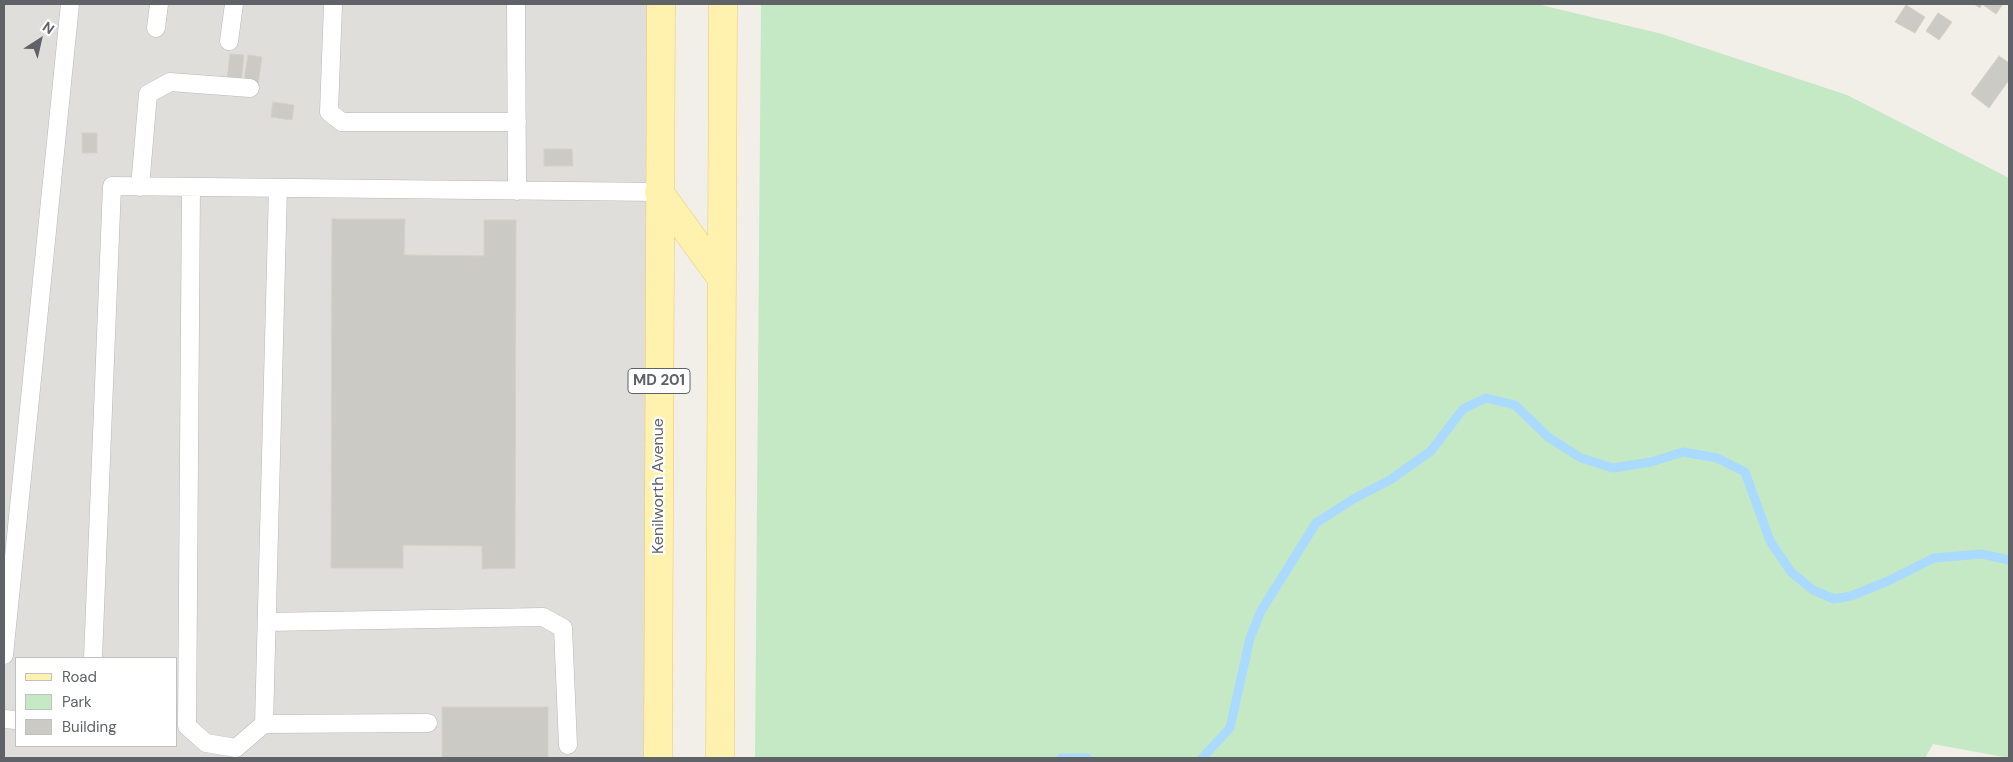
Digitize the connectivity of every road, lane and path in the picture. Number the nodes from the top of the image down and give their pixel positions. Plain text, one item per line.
1 (70, 4) edge
2 (158, 4) edge
3 (234, 4) edge
4 (332, 4) edge
5 (516, 4) edge
6 (661, 4) edge
7 (723, 4) edge
8 (156, 28) dead end
9 (229, 41) dead end
10 (250, 88) dead end
11 (517, 122) junction
12 (140, 187) junction
13 (191, 187) junction
14 (278, 188) junction
15 (517, 191) junction
16 (659, 192) junction
17 (722, 278) junction
18 (267, 622) junction
19 (4, 655) edge
20 (93, 657) edge
21 (264, 724) junction
22 (428, 724) dead end
23 (182, 726) edge
24 (568, 745) dead end
25 (658, 758) edge
26 (720, 758) edge

1 - 19 lane
2 - 8 lane
3 - 9 lane
4 - 11 lane
5 - 11 lane
6 - 16 main road, Kenilworth Avenue / MD 201
7 - 17 main road
10 - 12 lane
11 - 15 lane
12 - 13 lane
12 - 20 lane
13 - 14 lane
13 - 23 lane
14 - 15 lane
14 - 18 lane
15 - 16 lane
16 - 17 main road
16 - 25 main road, Kenilworth Avenue / MD 201
17 - 26 main road
18 - 21 lane
18 - 24 lane
21 - 22 lane
21 - 23 lane

